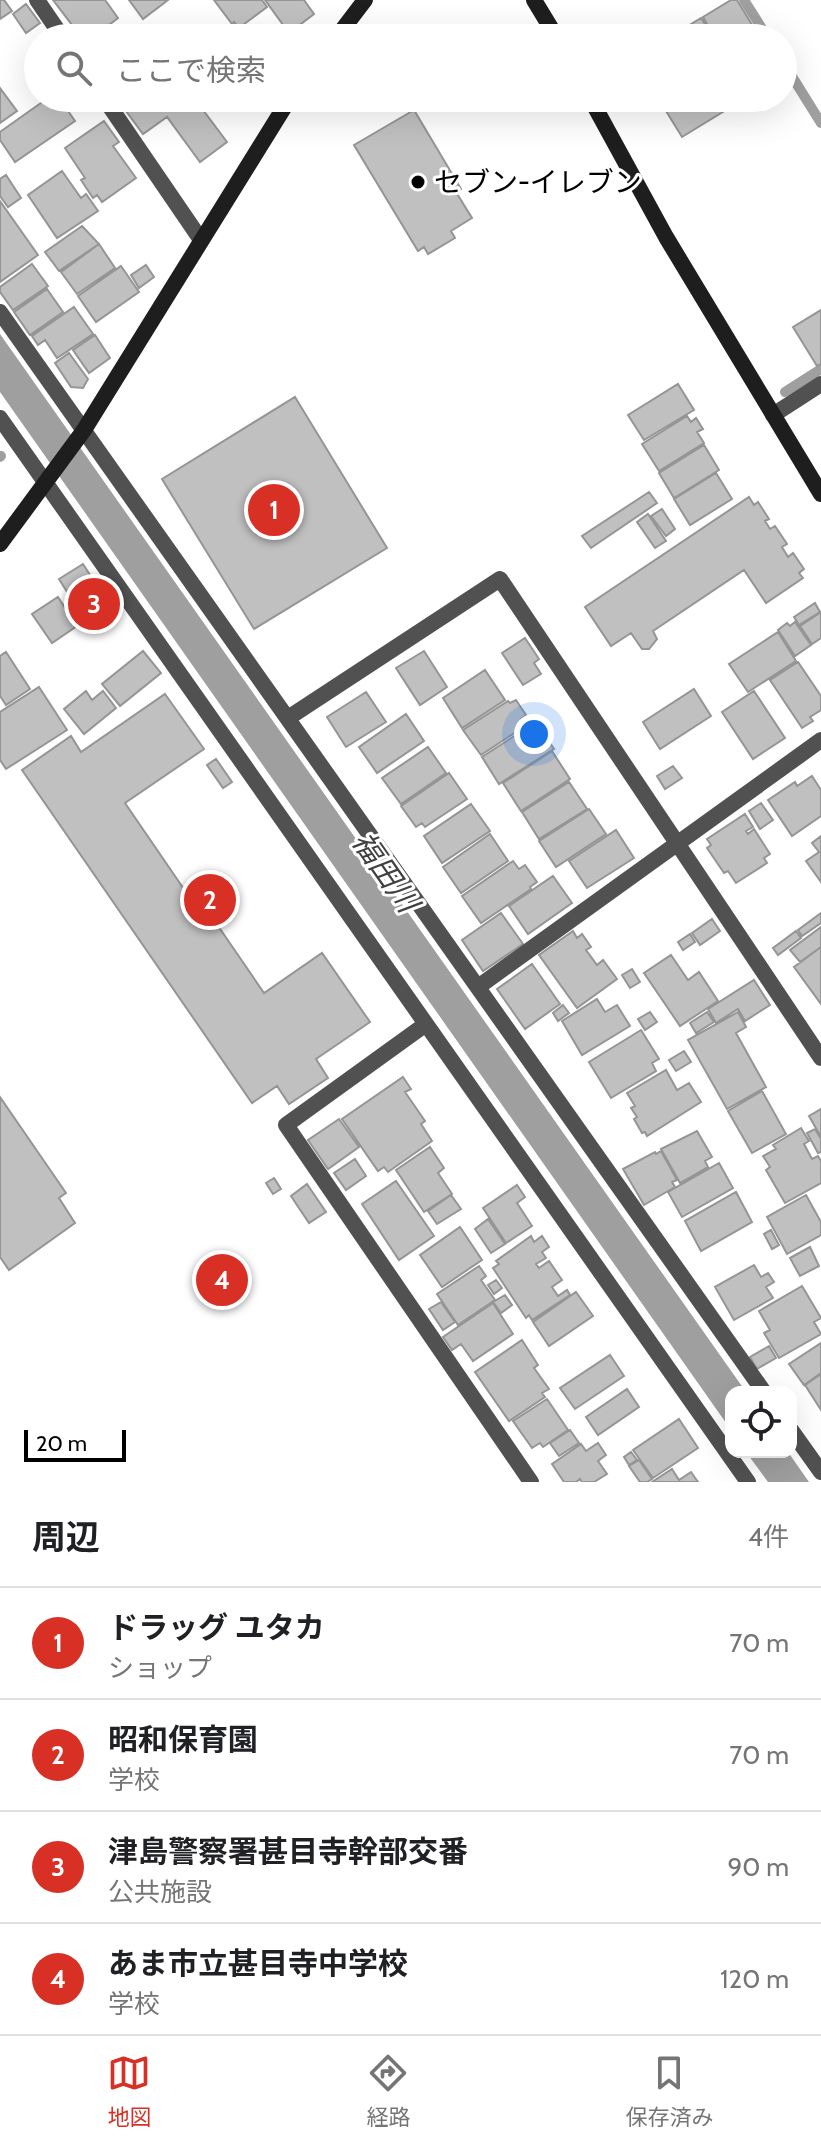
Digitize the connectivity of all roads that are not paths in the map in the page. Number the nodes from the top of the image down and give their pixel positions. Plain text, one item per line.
1 (37, 0) edge
2 (365, 0) edge
3 (534, 0) edge
4 (53, 24) edge
5 (347, 24) edge
6 (549, 24) edge
7 (114, 112) edge
8 (281, 112) edge
9 (598, 112) edge
10 (201, 240) junction
11 (0, 312) edge
12 (821, 384) edge
13 (773, 415) junction
14 (0, 418) edge
15 (84, 430) junction
16 (5, 436) edge
17 (49, 478) junction
18 (821, 494) edge
19 (0, 544) edge
20 (288, 718) junction
21 (821, 740) edge
22 (676, 844) junction
23 (478, 987) junction
24 (426, 1024) junction
25 (821, 1058) edge
26 (760, 1386) edge
27 (797, 1438) edge
28 (821, 1472) edge
29 (531, 1482) edge
30 (748, 1482) edge

1 - 4 street
2 - 5 street
3 - 6 street
7 - 10 street
8 - 10 street
9 - 13 street
10 - 15 street
11 - 15 street
12 - 13 street
13 - 18 street
14 - 16 street
15 - 17 street
15 - 20 street
16 - 17 street
17 - 19 street
17 - 24 street
20 - 22 street
20 - 23 street
21 - 22 street
22 - 23 street
22 - 25 street
23 - 26 street
24 - 29 street
24 - 30 street
27 - 28 street

